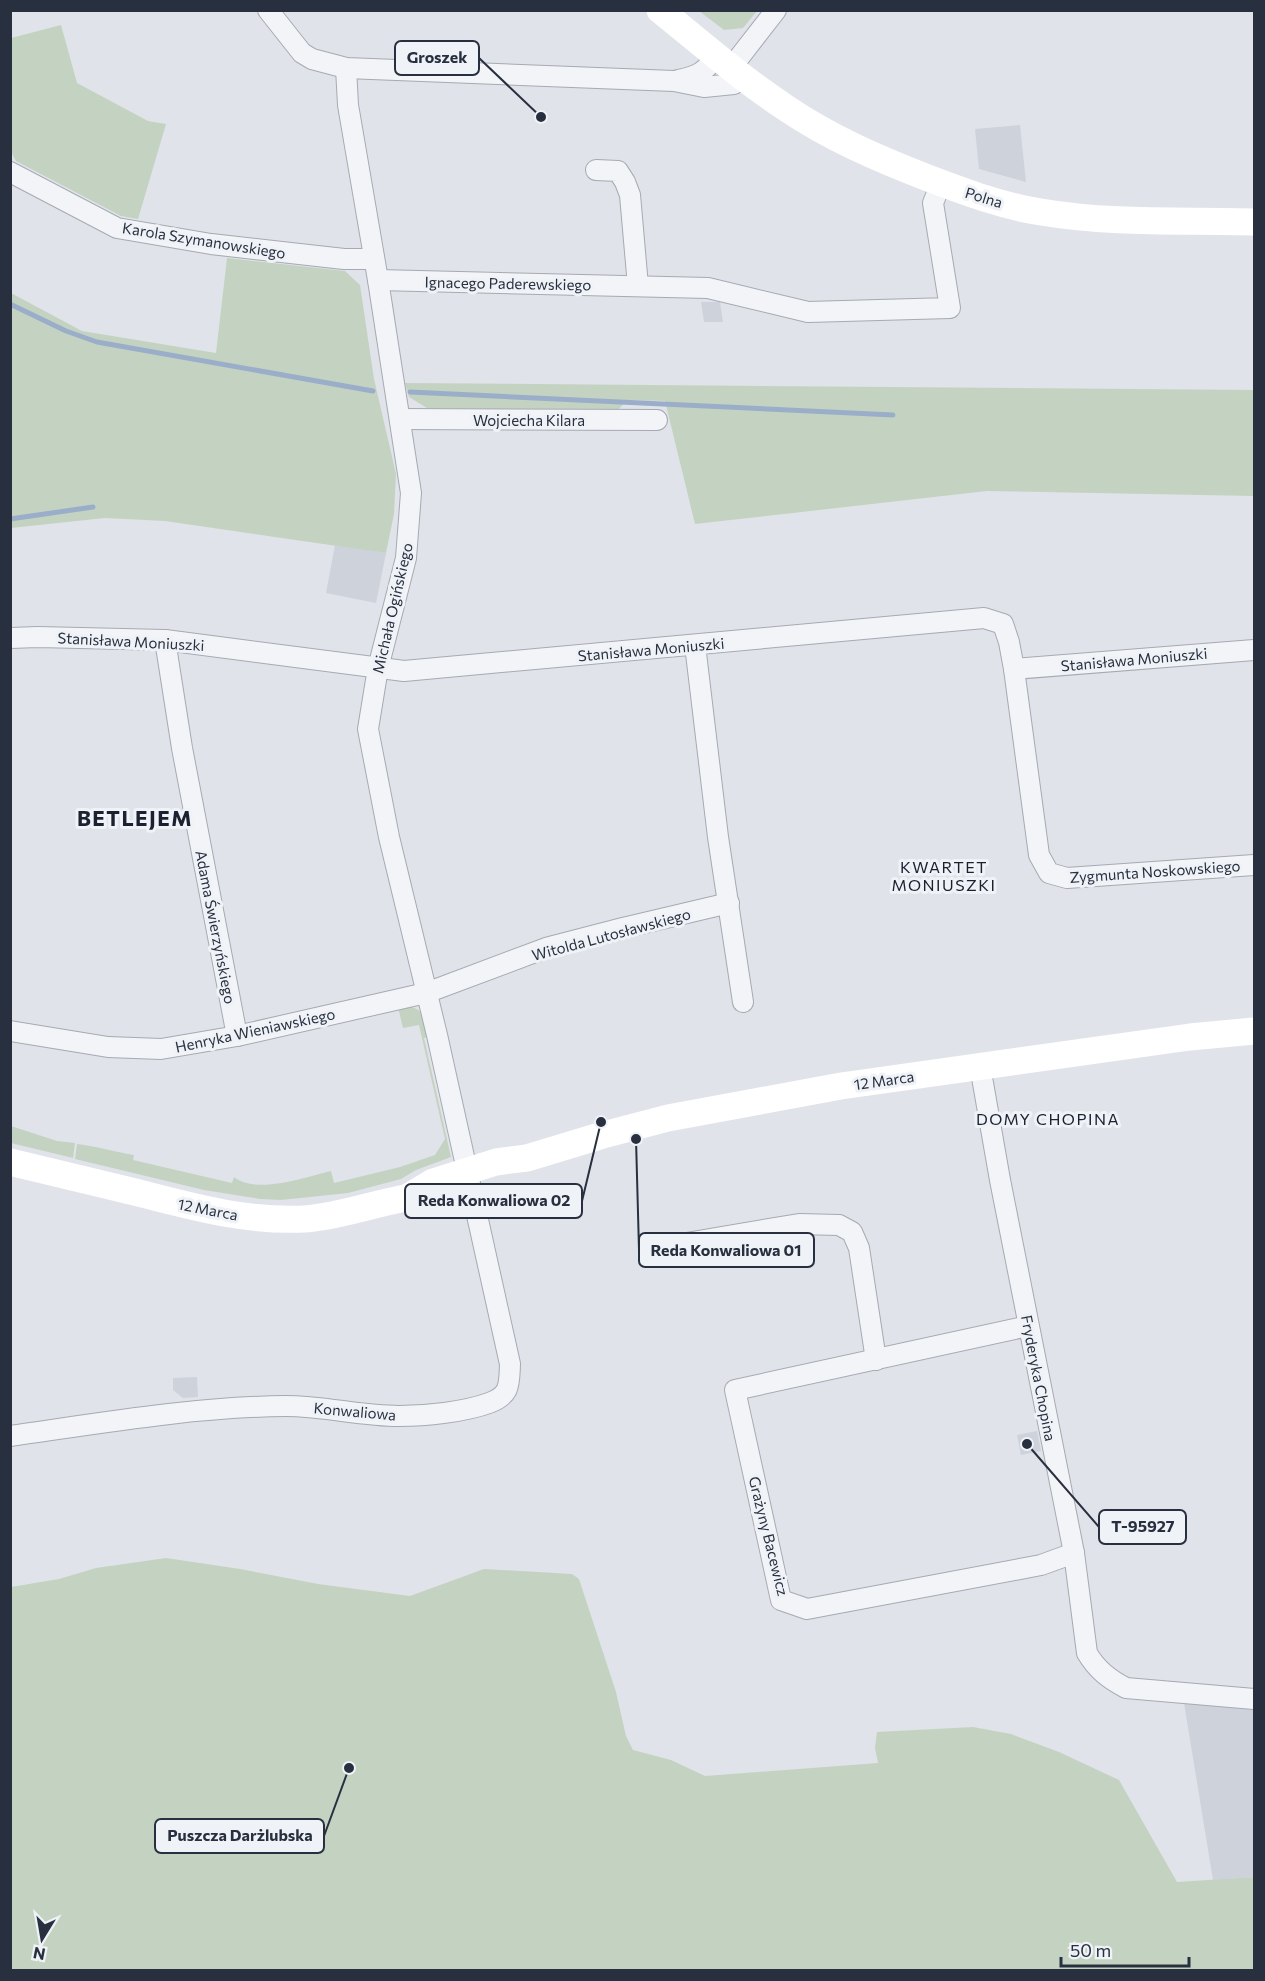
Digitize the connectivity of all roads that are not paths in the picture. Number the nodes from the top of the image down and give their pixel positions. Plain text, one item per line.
1 (268, 10) edge
2 (660, 10) edge
3 (776, 10) edge
4 (730, 66) junction
5 (346, 68) junction
6 (674, 81) junction
7 (596, 170) dead end
8 (10, 172) edge
9 (941, 183) junction
10 (1254, 222) edge
11 (374, 259) junction
12 (378, 280) junction
13 (638, 286) junction
14 (400, 420) junction
15 (657, 420) dead end
16 (10, 638) edge
17 (165, 640) junction
18 (695, 645) junction
19 (1254, 650) edge
20 (378, 668) junction
21 (1014, 669) junction
22 (1254, 865) edge
23 (729, 903) junction
24 (426, 993) junction
25 (743, 1002) dead end
26 (1252, 1030) edge
27 (10, 1031) edge
28 (237, 1036) junction
29 (980, 1066) junction
30 (10, 1162) edge
31 (469, 1177) junction
32 (657, 1248) dead end
33 (1029, 1326) junction
34 (876, 1360) junction
35 (10, 1436) edge
36 (1074, 1553) junction
37 (1254, 1699) edge

1 - 5 street
2 - 4 street, Polna
3 - 4 street
4 - 6 street
4 - 6 street
4 - 9 street, Polna
5 - 6 street
5 - 11 street, Michała Ogińskiego
7 - 13 street
8 - 11 street, Karola Szymanowskiego
9 - 10 street, Polna
9 - 13 street, Ignacego Paderewskiego
11 - 12 street, Michała Ogińskiego
12 - 13 street, Ignacego Paderewskiego
12 - 14 street, Michała Ogińskiego
14 - 15 street, Wojciecha Kilara
14 - 20 street, Michała Ogińskiego
16 - 17 street, Stanisława Moniuszki
17 - 20 street, Stanisława Moniuszki
17 - 28 street, Adama Świerzyńskiego
18 - 20 street, Stanisława Moniuszki
18 - 21 street, Stanisława Moniuszki
18 - 23 street
19 - 21 street, Stanisława Moniuszki
20 - 24 street, Michała Ogińskiego
21 - 22 street, Zygmunta Noskowskiego
23 - 24 street, Witolda Lutosławskiego
23 - 25 street
24 - 28 street, Henryka Wieniawskiego
24 - 31 street, Michała Ogińskiego
26 - 29 street, 12 Marca
27 - 28 street, Henryka Wieniawskiego
29 - 31 street, 12 Marca
29 - 33 street, Fryderyka Chopina
30 - 31 street, 12 Marca
31 - 35 street, Konwaliowa
32 - 34 street
33 - 34 street, Grażyny Bacewicz
33 - 36 street, Fryderyka Chopina
34 - 36 street, Grażyny Bacewicz
36 - 37 street, Fryderyka Chopina

